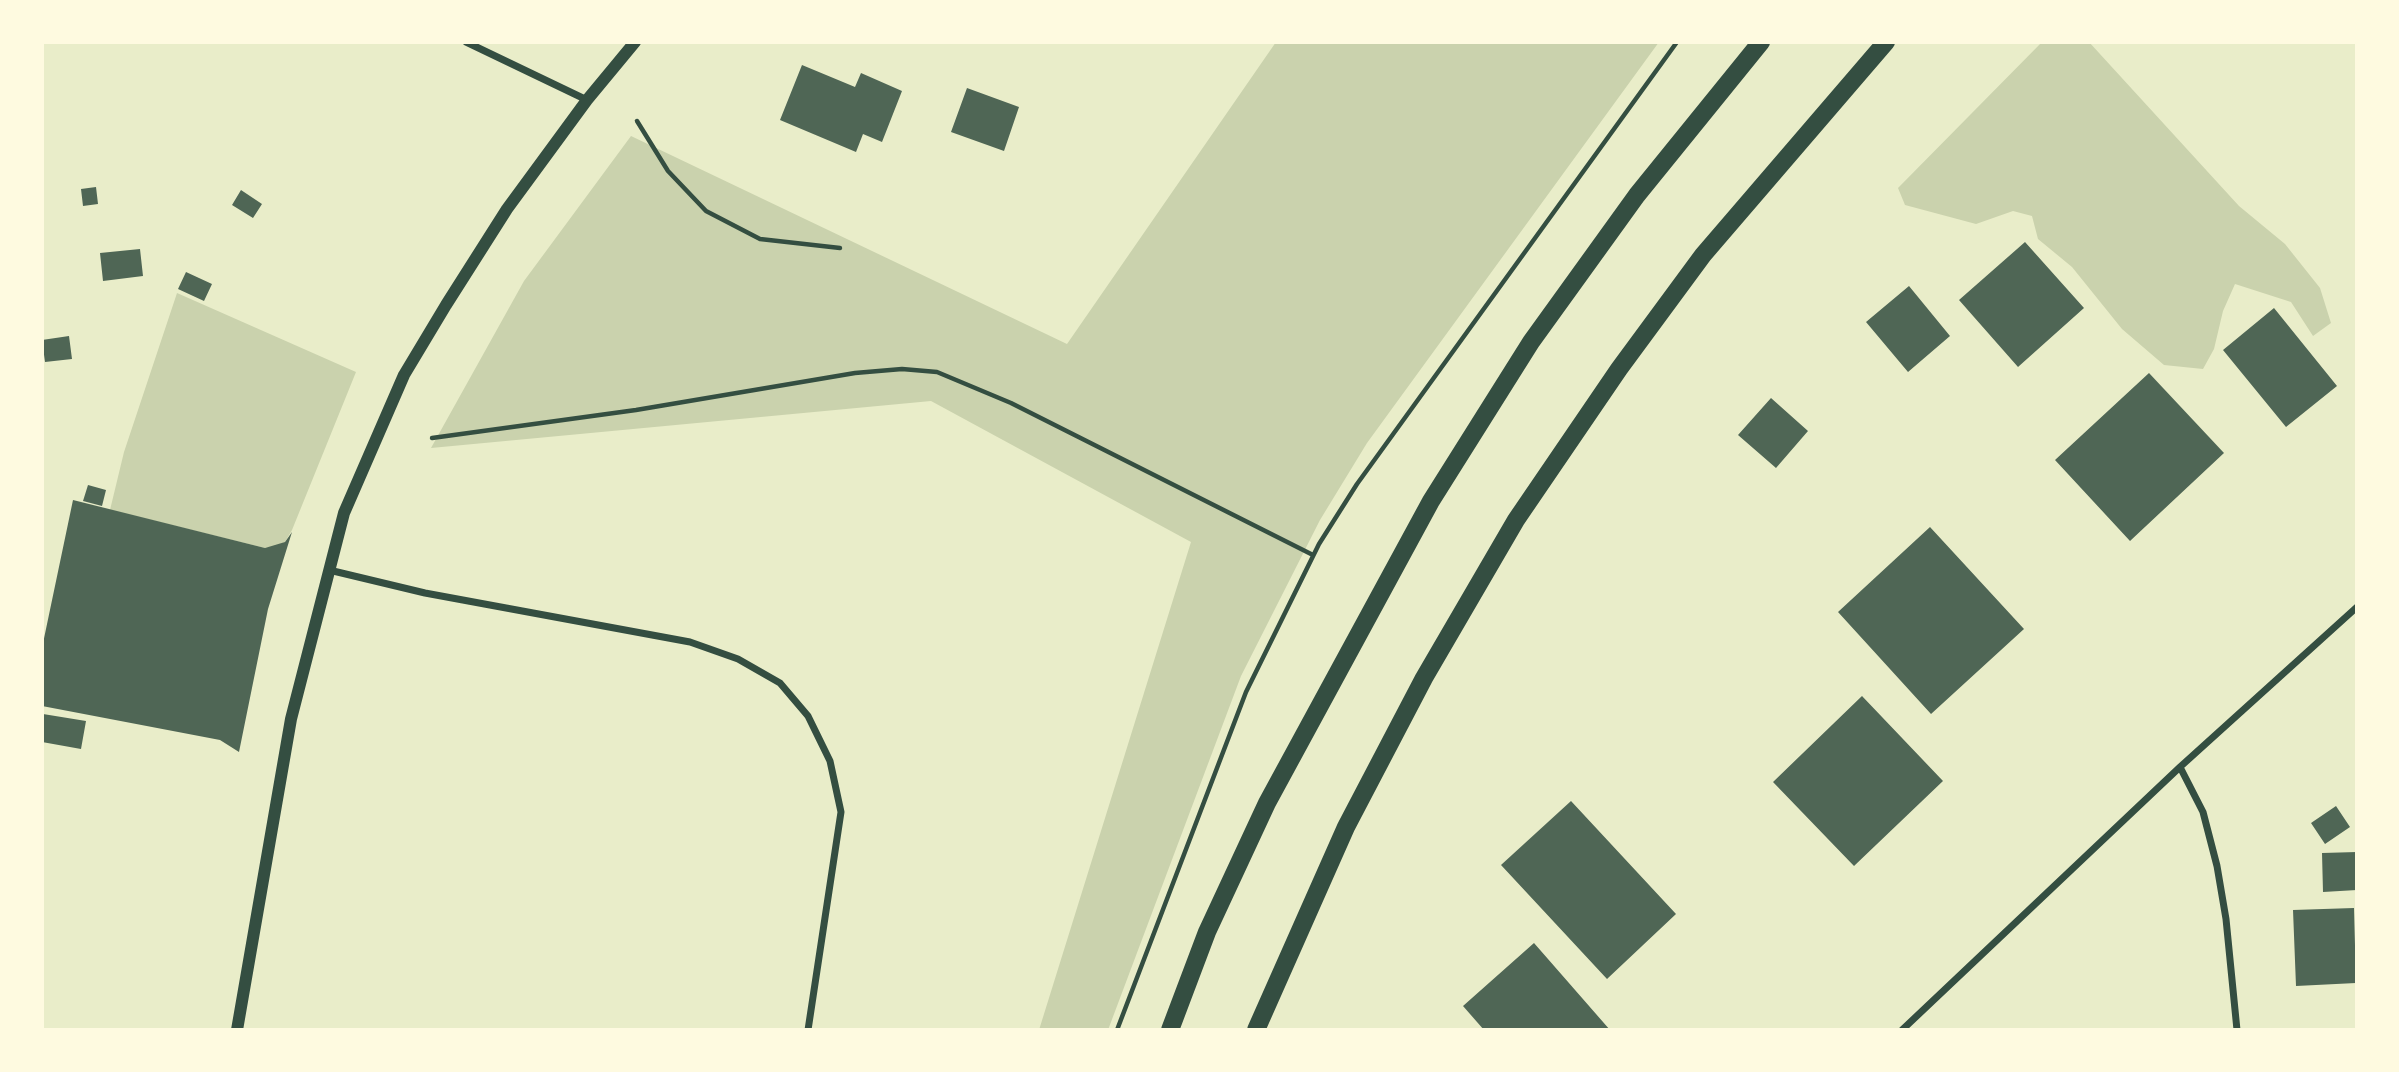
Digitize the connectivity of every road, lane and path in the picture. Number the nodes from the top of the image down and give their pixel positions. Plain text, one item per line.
1 (466, 42) edge
2 (635, 42) edge
3 (1678, 42) edge
4 (1761, 42) edge
5 (1885, 42) edge
6 (587, 100) junction
7 (637, 121) dead end
8 (840, 248) dead end
9 (432, 438) dead end
10 (1313, 555) junction
11 (328, 569) junction
12 (2357, 607) edge
13 (2180, 767) junction
14 (237, 1030) edge
15 (808, 1030) edge
16 (1117, 1030) edge
17 (1170, 1030) edge
18 (1256, 1030) edge
19 (1902, 1030) edge
20 (2237, 1030) edge

1 - 6 street
2 - 6 street
3 - 10 path
4 - 17 main road
5 - 18 main road
6 - 11 street
7 - 8 path
9 - 10 path
10 - 16 path
11 - 14 street
11 - 15 street
12 - 13 street
13 - 19 street
13 - 20 street

